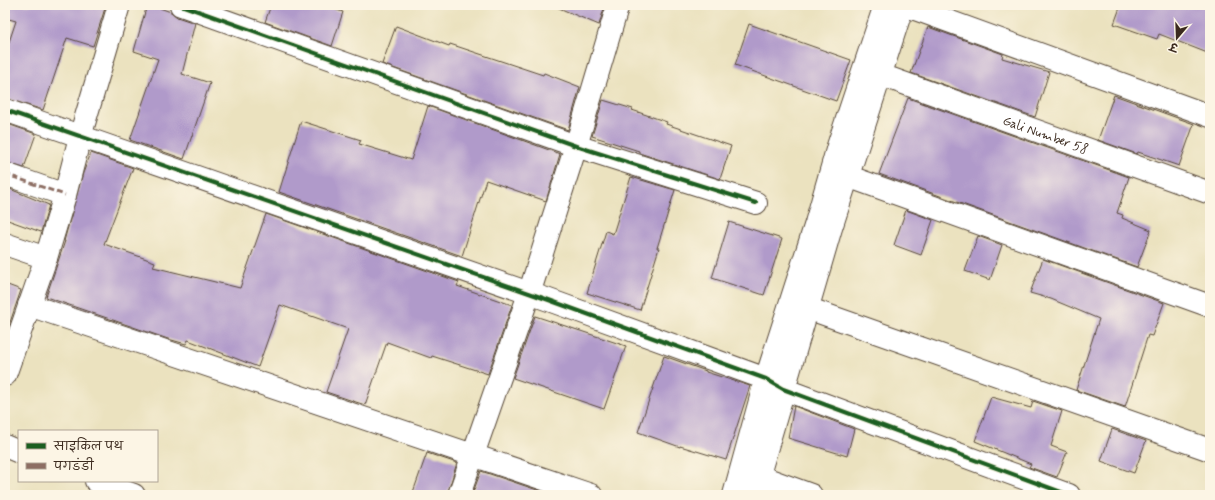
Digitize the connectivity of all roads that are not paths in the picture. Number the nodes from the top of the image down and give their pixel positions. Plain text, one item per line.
1 (120, 5) edge
2 (181, 5) edge
3 (618, 5) edge
4 (885, 5) edge
5 (904, 5) edge
6 (881, 75) junction
7 (5, 110) edge
8 (1210, 116) edge
9 (80, 137) junction
10 (576, 146) junction
11 (5, 174) edge
12 (847, 176) junction
13 (1210, 193) edge
14 (65, 195) junction
15 (756, 203) dead end
16 (5, 244) edge
17 (46, 258) junction
18 (529, 294) junction
19 (29, 305) junction
20 (1210, 306) edge
21 (807, 308) junction
22 (5, 373) edge
23 (775, 384) junction
24 (5, 446) edge
25 (1210, 450) edge
26 (18, 452) edge
27 (474, 455) junction
28 (99, 482) edge
29 (756, 486) edge
30 (134, 495) edge
31 (459, 495) edge
32 (591, 495) edge
33 (734, 495) edge
34 (811, 495) edge
35 (1069, 495) edge

1 - 9 street
2 - 10 street
3 - 10 street
4 - 23 street
5 - 6 street
5 - 8 street
6 - 12 street
6 - 13 street, Gali Number 58
7 - 9 street
9 - 14 street
9 - 18 street
10 - 15 street
10 - 18 street
11 - 14 street
12 - 20 street
12 - 21 street
14 - 17 street
16 - 17 street
17 - 19 street
18 - 23 street
18 - 27 street
19 - 22 street
19 - 27 street
21 - 23 street
21 - 25 street
23 - 29 street
23 - 33 street
23 - 35 street
24 - 26 street
27 - 31 street
27 - 32 street
28 - 30 street
29 - 34 street

